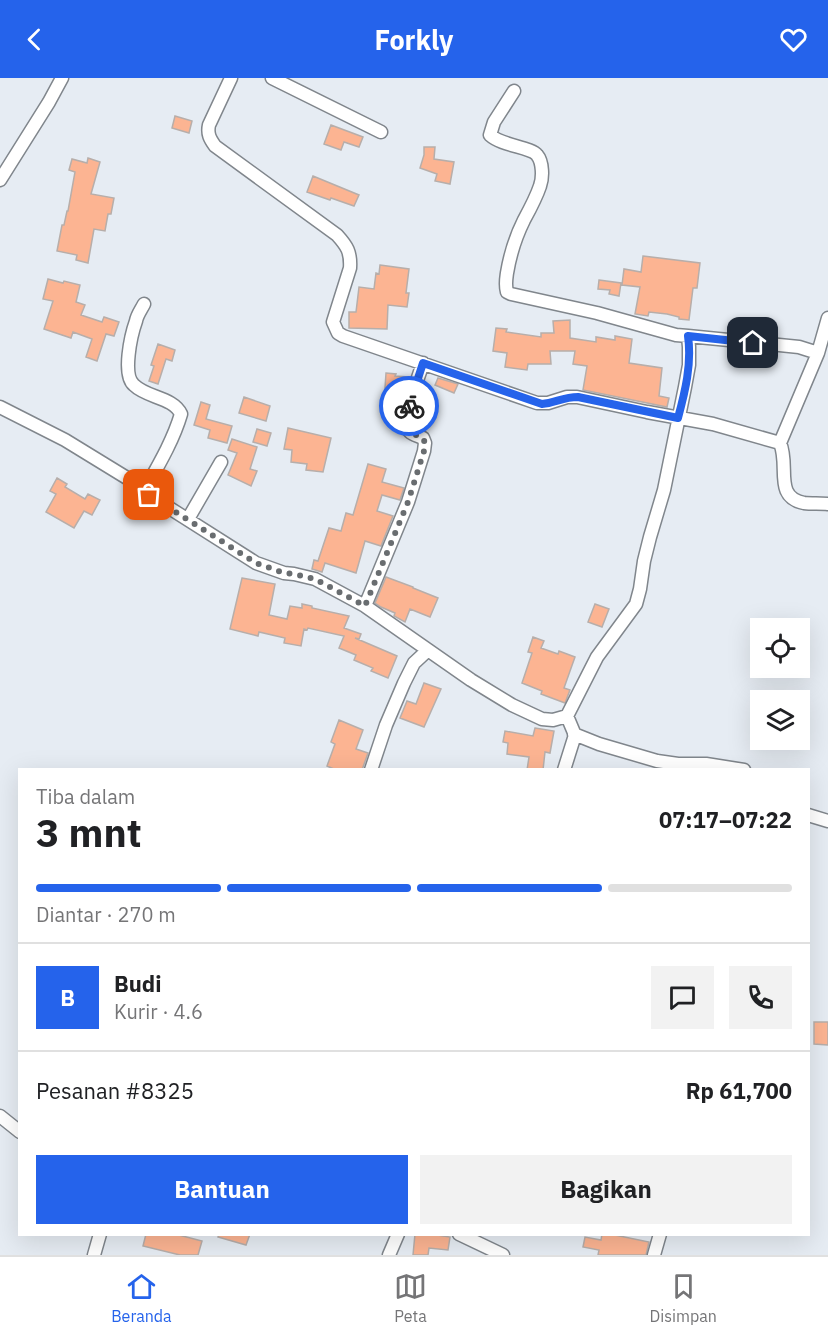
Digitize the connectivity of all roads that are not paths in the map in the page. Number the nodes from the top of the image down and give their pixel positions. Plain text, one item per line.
1 (62, 78) edge
2 (231, 78) edge
3 (273, 78) edge
4 (514, 91) dead end
5 (381, 132) dead end
6 (0, 180) edge
7 (144, 304) dead end
8 (828, 318) edge
9 (688, 336) junction
10 (818, 353) junction
11 (423, 363) junction
12 (0, 407) edge
13 (678, 418) junction
14 (780, 443) junction
15 (221, 462) dead end
16 (144, 491) junction
17 (828, 504) edge
18 (188, 519) junction
19 (365, 606) junction
20 (428, 650) junction
21 (567, 716) junction
22 (574, 734) junction
23 (372, 768) edge
24 (565, 768) edge
25 (731, 768) edge
26 (810, 816) edge
27 (828, 822) edge
28 (0, 1116) edge
29 (18, 1130) edge
30 (99, 1236) edge
31 (397, 1236) edge
32 (463, 1236) edge
33 (659, 1236) edge
34 (94, 1255) edge
35 (389, 1255) edge
36 (503, 1255) edge
37 (654, 1255) edge

1 - 6 street
2 - 11 street
3 - 5 street
4 - 9 street
7 - 16 street
8 - 10 street
9 - 10 street
9 - 13 street
10 - 14 street
11 - 13 street
11 - 19 street
12 - 16 street
13 - 14 street
13 - 21 street
14 - 17 street
15 - 18 street
16 - 18 street
18 - 19 street
19 - 20 street
20 - 21 street
20 - 23 street
21 - 22 street
22 - 24 street
22 - 25 street
26 - 27 street
28 - 29 street
30 - 34 street
31 - 35 street
32 - 36 street
33 - 37 street

